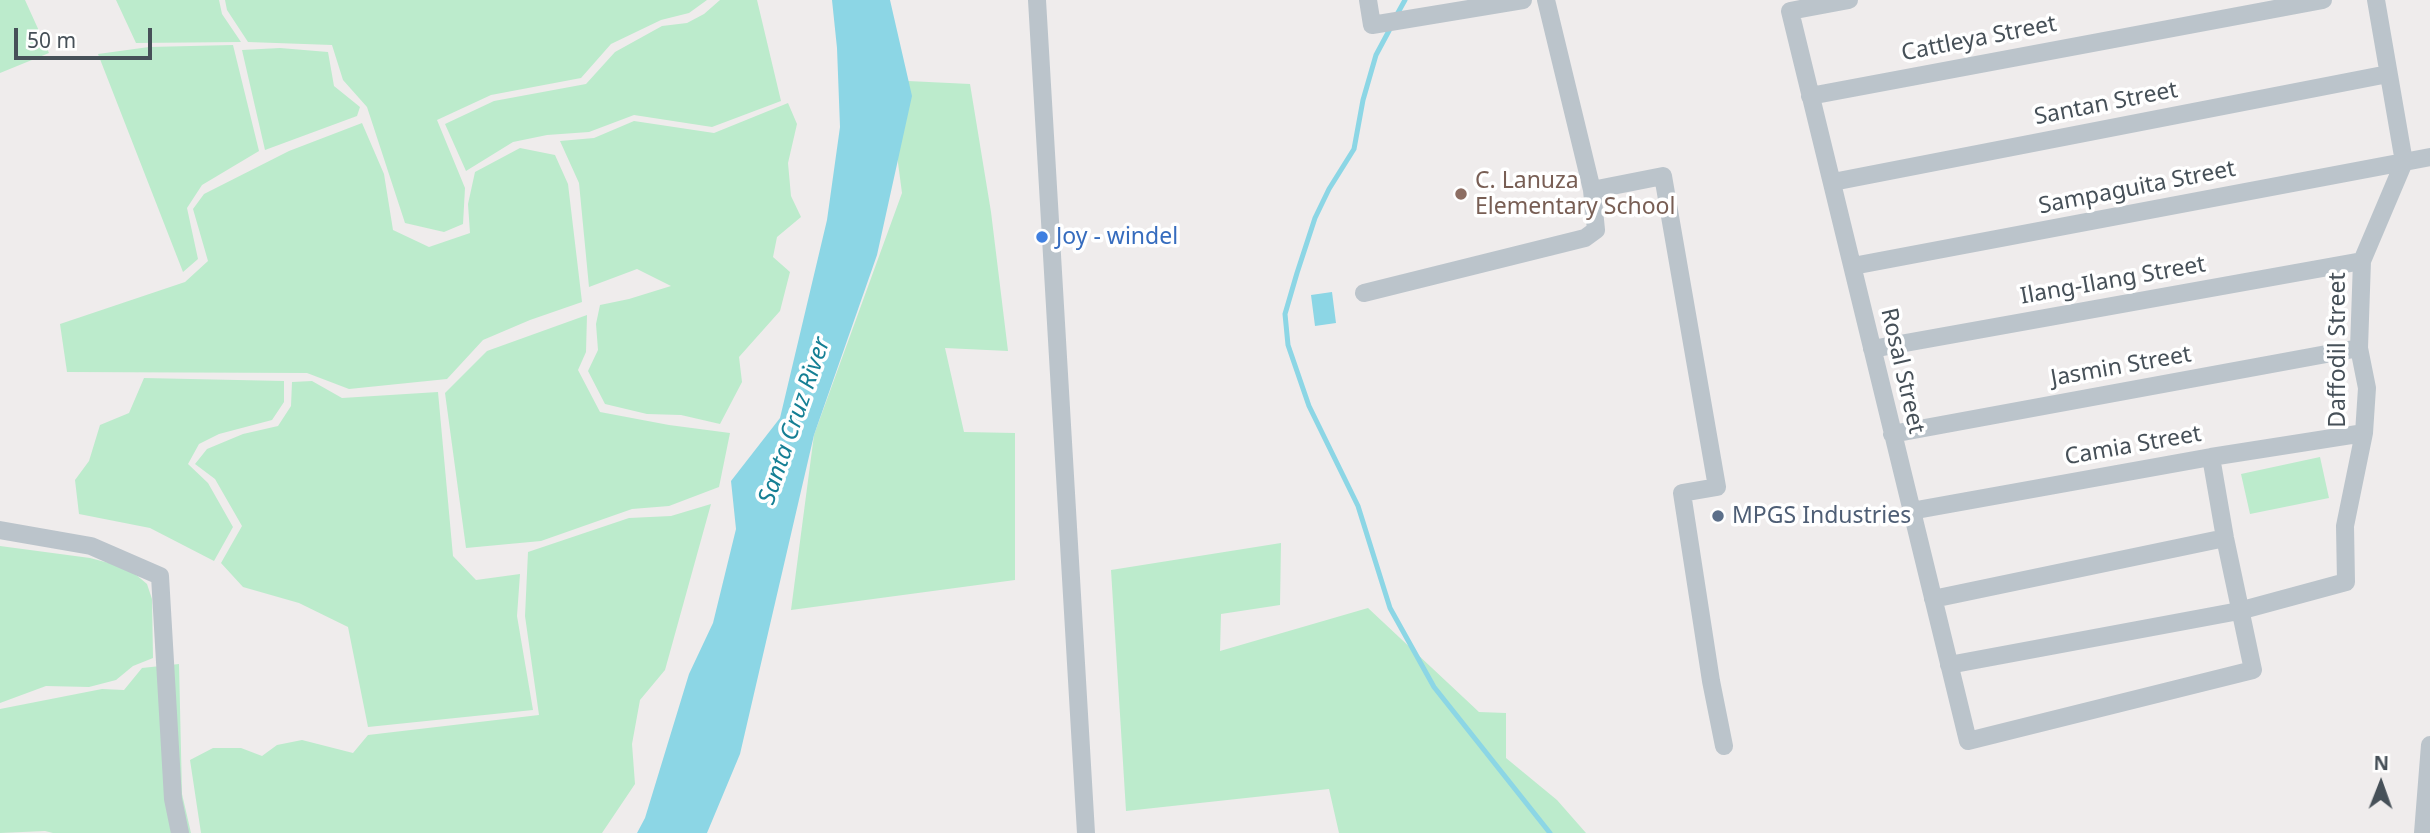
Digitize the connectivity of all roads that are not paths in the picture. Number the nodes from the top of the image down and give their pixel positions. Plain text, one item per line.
1 (1037, 0) edge
2 (1368, 0) edge
3 (1522, 0) edge
4 (1546, 0) edge
5 (1849, 0) edge
6 (2323, 0) edge
7 (2376, 0) edge
8 (2388, 74) junction
9 (1810, 96) junction
10 (2430, 157) edge
11 (2404, 162) junction
12 (1833, 183) junction
13 (1592, 190) junction
14 (2362, 261) junction
15 (1853, 266) junction
16 (1364, 293) dead end
17 (2359, 348) junction
18 (1872, 349) junction
19 (2364, 433) junction
20 (1892, 434) junction
21 (2210, 457) junction
22 (1911, 511) junction
23 (0, 530) edge
24 (2225, 538) junction
25 (1933, 599) junction
26 (2239, 611) junction
27 (1949, 665) junction
28 (2430, 745) edge
29 (1724, 746) dead end
30 (180, 833) edge
31 (1086, 833) edge
32 (2423, 833) edge

1 - 31 street
2 - 3 street
4 - 13 street
5 - 9 street, Rosal Street
6 - 9 street, Cattleya Street
7 - 8 street
8 - 11 street
8 - 12 street, Santan Street
9 - 12 street, Rosal Street
10 - 11 street, Sampaguita Street
11 - 14 street, Daffodil Street
11 - 15 street, Sampaguita Street
12 - 15 street, Rosal Street
13 - 16 street
13 - 29 street
14 - 17 street, Daffodil Street
14 - 18 street, Ilang-Ilang Street
15 - 18 street, Rosal Street
17 - 19 street, Daffodil Street
17 - 20 street, Jasmin Street
18 - 20 street, Rosal Street
19 - 21 street, Camia Street
19 - 26 street, Daffodil Street
20 - 22 street, Rosal Street
21 - 22 street, Camia Street
21 - 24 street
22 - 25 street, Rosal Street
23 - 30 street
24 - 25 street
24 - 26 street
25 - 27 street, Rosal Street
26 - 27 street
26 - 27 street, Rosal Street
28 - 32 street

